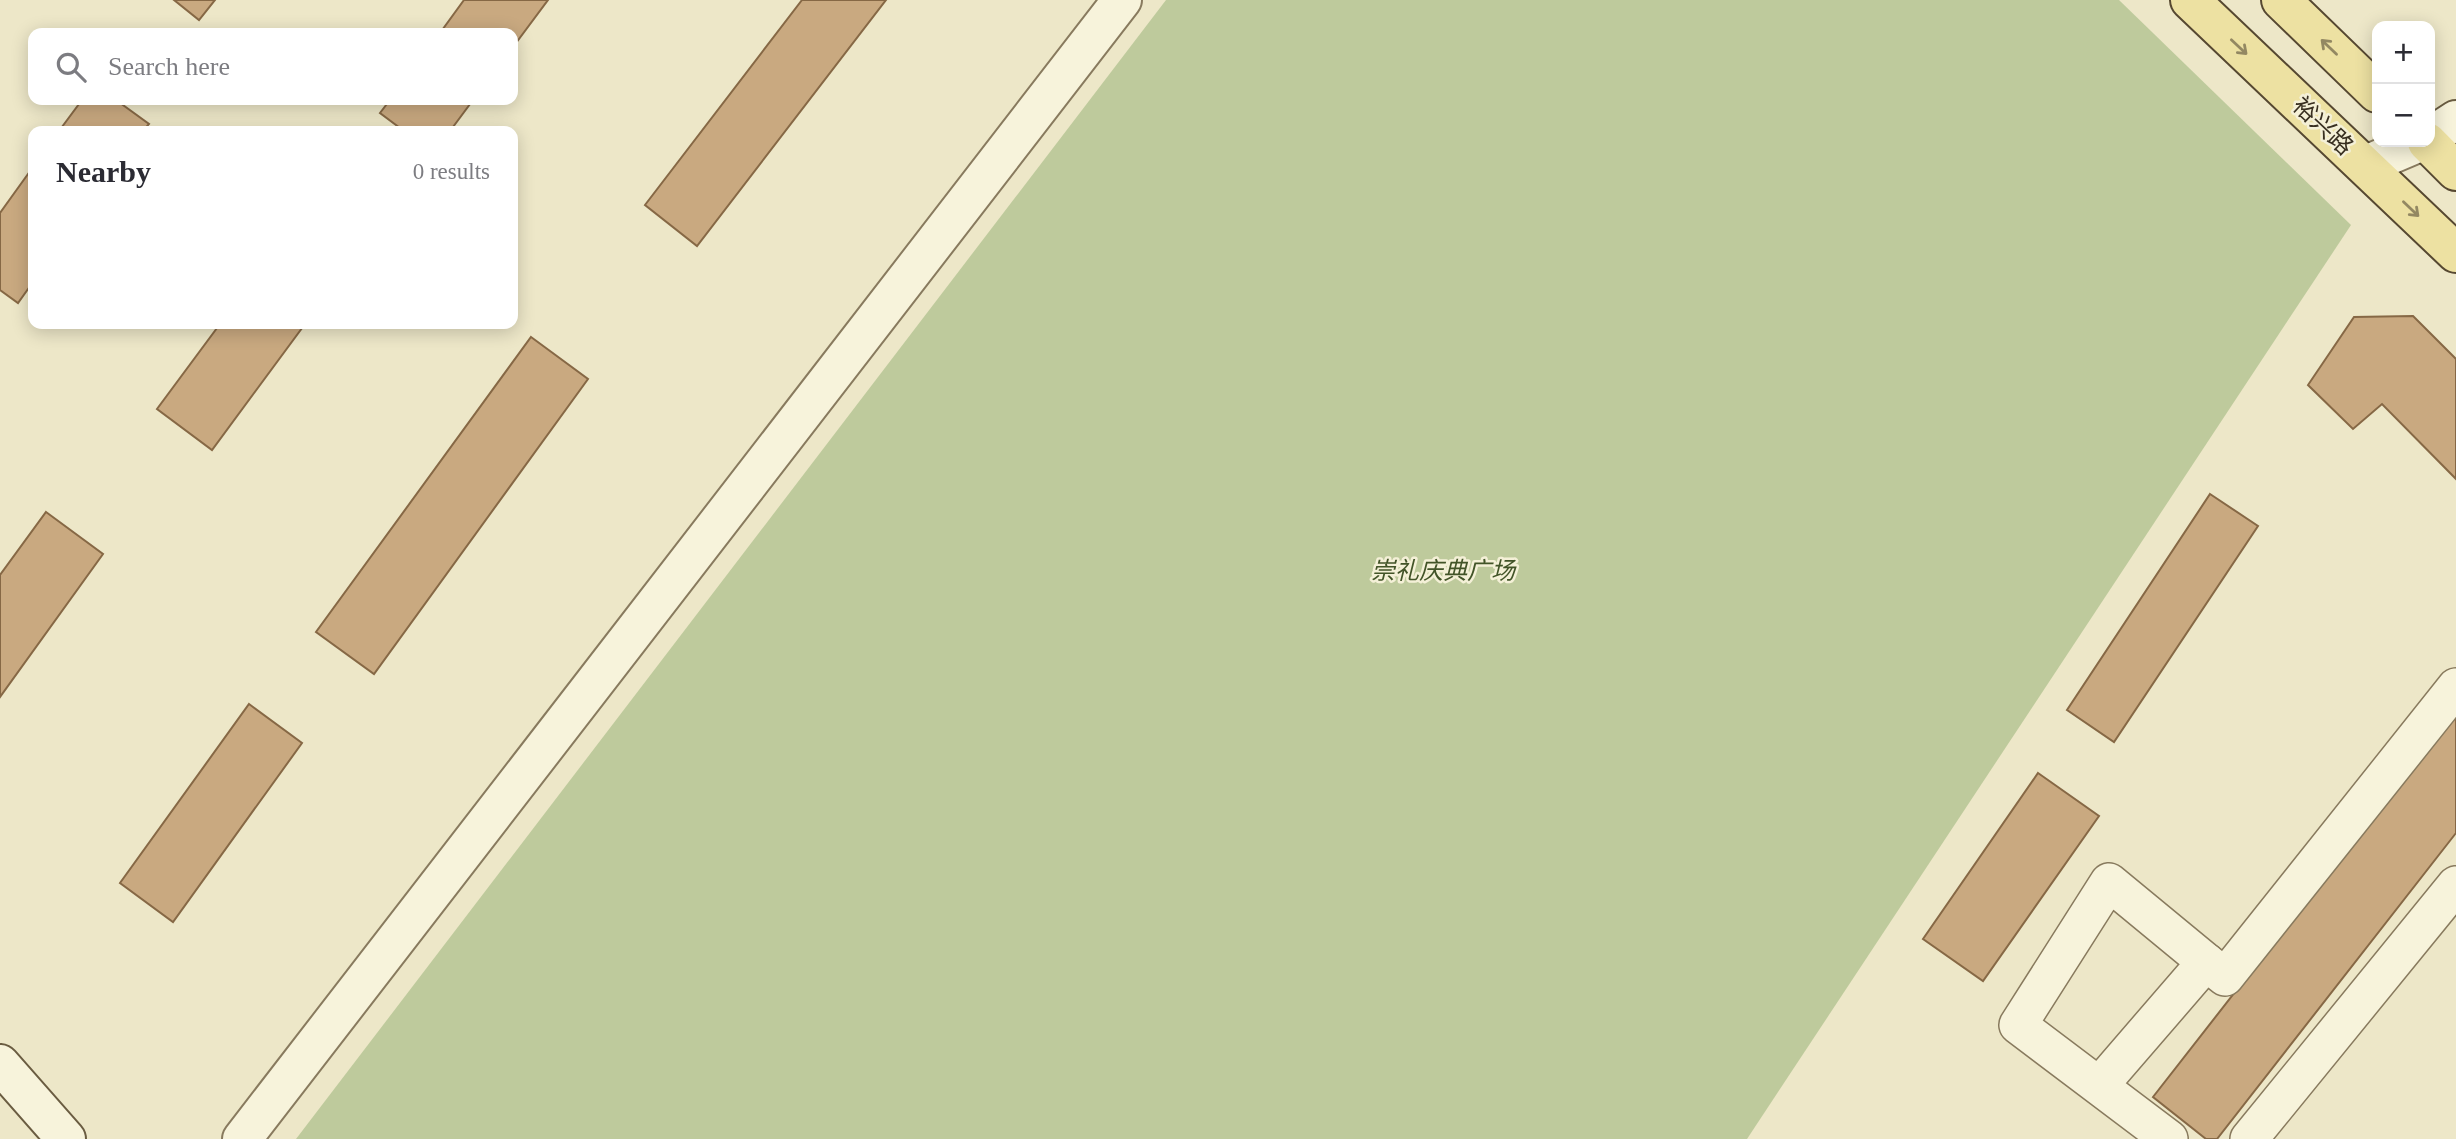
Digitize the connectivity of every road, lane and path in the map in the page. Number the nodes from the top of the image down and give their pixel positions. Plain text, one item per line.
1 (1122, 0) edge
2 (2190, 0) edge
3 (2281, 0) edge
4 (2372, 88) edge
5 (2456, 120) edge
6 (2435, 134) edge
7 (2408, 147) edge
8 (2432, 147) edge
9 (2366, 165) junction
10 (2456, 171) edge
11 (2456, 253) edge
12 (2456, 687) edge
13 (2456, 885) edge
14 (2206, 962) junction
15 (0, 1064) edge
16 (2099, 1086) junction
17 (66, 1139) edge
18 (242, 1139) edge
19 (2169, 1139) edge
20 (2249, 1139) edge

1 - 18 street
2 -> 9 main road, 裕兴路
4 -> 3 main road
5 - 6 street
7 - 9 street
8 - 10 main road
9 -> 11 main road, 裕兴路
12 - 14 street
13 - 20 street
14 - 16 street
14 - 16 street
15 - 17 street
16 - 19 street

